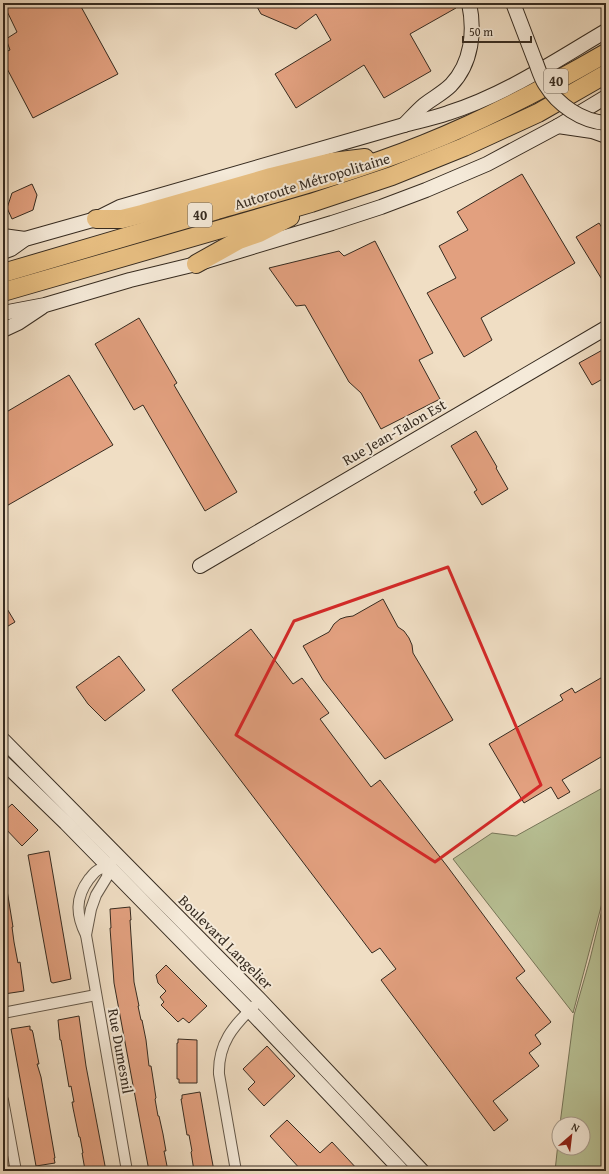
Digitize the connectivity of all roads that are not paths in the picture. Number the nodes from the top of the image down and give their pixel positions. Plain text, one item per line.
1 (469, 3) edge
2 (513, 3) edge
3 (606, 31) edge
4 (606, 53) edge
5 (606, 74) edge
6 (606, 97) edge
7 (606, 123) edge
8 (404, 125) junction
9 (558, 126) junction
10 (606, 136) edge
11 (396, 155) junction
12 (330, 197) junction
13 (96, 218) junction
14 (3, 236) edge
15 (25, 239) junction
16 (3, 252) edge
17 (196, 264) junction
18 (3, 273) edge
19 (3, 292) edge
20 (46, 304) junction
21 (3, 313) edge
22 (606, 328) edge
23 (3, 330) edge
24 (200, 566) dead end
25 (3, 740) edge
26 (3, 762) edge
27 (113, 861) junction
28 (86, 935) junction
29 (96, 995) junction
30 (254, 1005) junction
31 (3, 1013) edge
32 (3, 1100) edge
33 (5, 1122) edge
34 (16, 1171) edge
35 (127, 1171) edge
36 (236, 1171) edge
37 (402, 1171) edge
38 (422, 1171) edge

1 - 8 main road
2 - 7 main road, bridge
3 - 8 main road
4 - 11 highway, Autoroute Métropolitaine / 40
5 - 12 highway, Autoroute Métropolitaine / 40
6 - 9 main road
8 - 13 main road
9 - 10 main road
9 - 17 main road
11 - 13 highway
11 - 18 highway, Autoroute Métropolitaine / 40
12 - 17 highway
12 - 19 highway, Autoroute Métropolitaine / 40
13 - 15 main road
14 - 15 main road
15 - 16 main road
17 - 20 main road
20 - 21 main road
20 - 23 main road
22 - 24 main road, Rue Jean-Talon Est
25 - 27 main road, Boulevard Langelier
26 - 27 main road, Boulevard Langelier
27 - 28 street, Rue Dumesnil
27 - 28 street, Rue Dumesnil
27 - 30 main road, Boulevard Langelier
28 - 29 street, Rue Dumesnil
29 - 31 street
29 - 35 street, Rue Dumesnil
30 - 36 street
30 - 37 main road, Boulevard Langelier
30 - 38 main road, Boulevard Langelier
32 - 33 street
33 - 34 street

